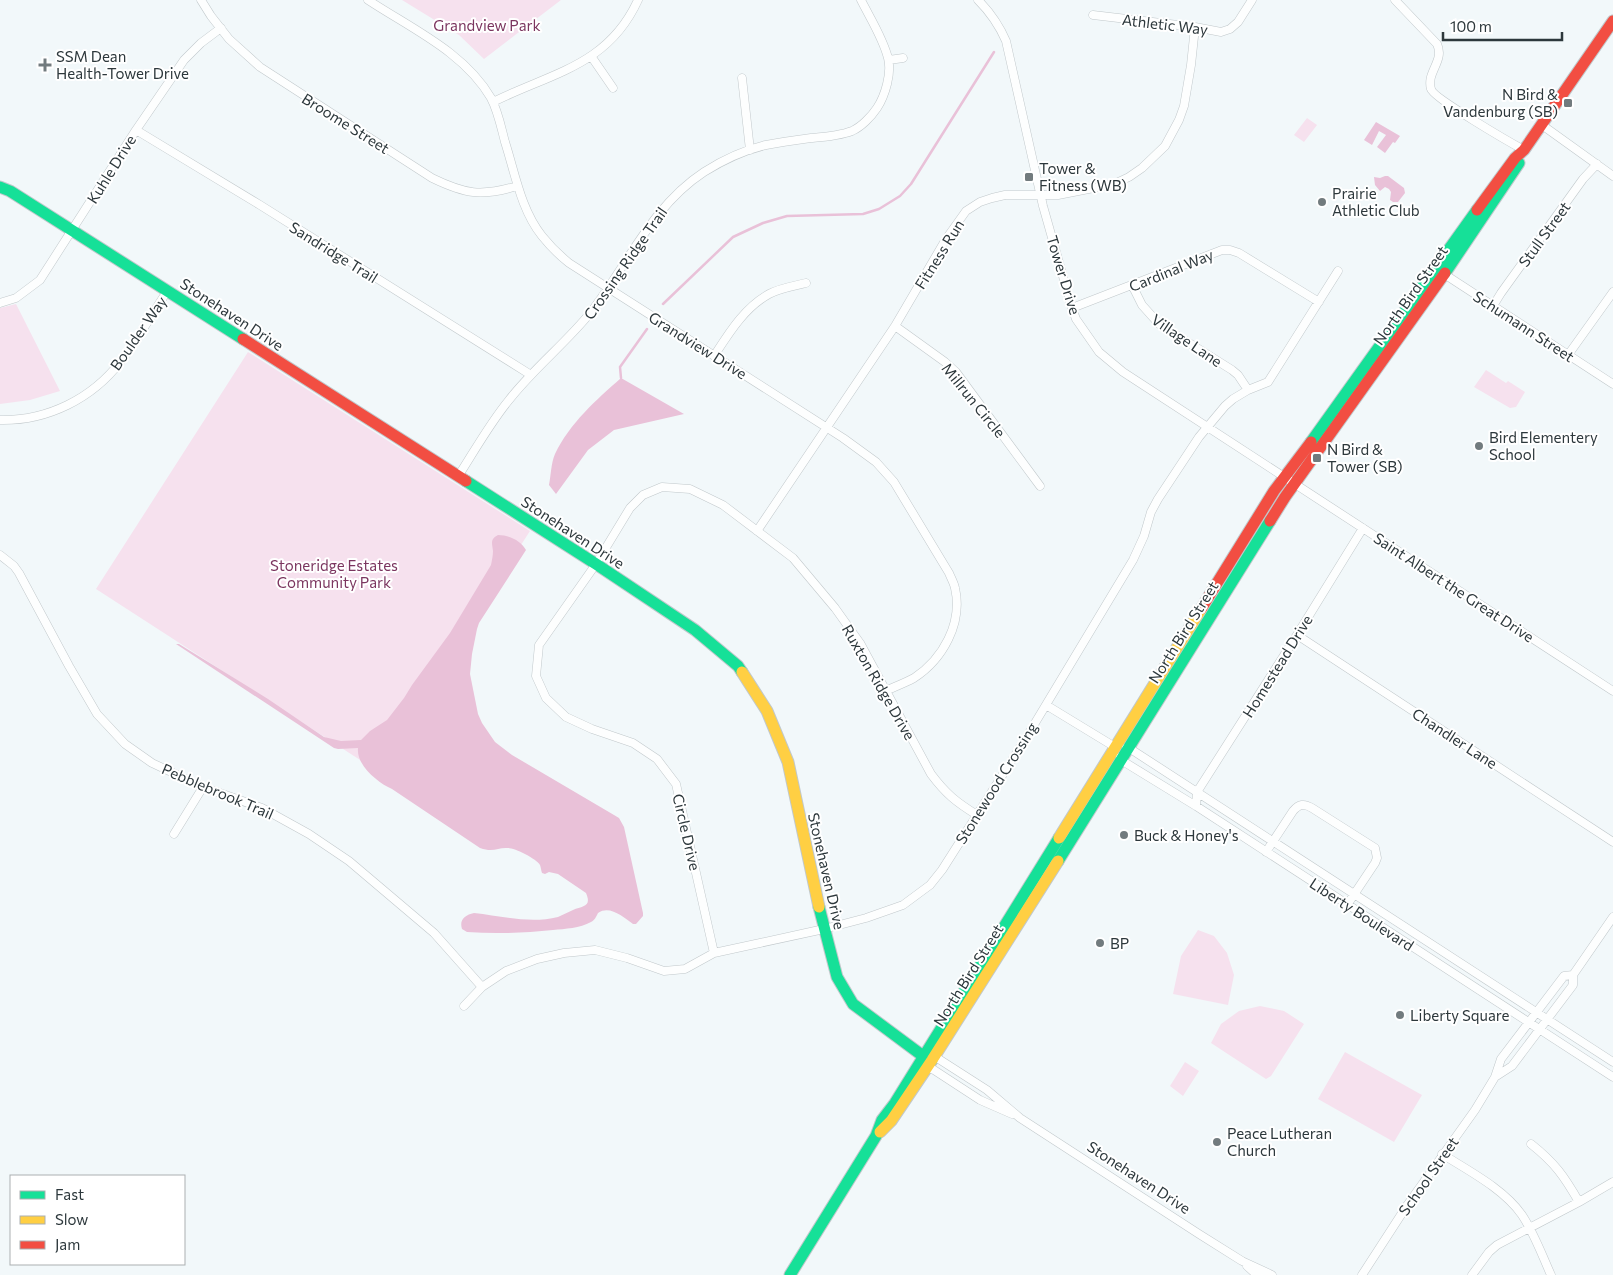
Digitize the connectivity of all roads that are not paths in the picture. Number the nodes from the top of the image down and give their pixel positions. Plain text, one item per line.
1 (202, 0) edge
2 (368, 0) edge
3 (638, 0) edge
4 (861, 0) edge
5 (978, 0) edge
6 (1252, 0) edge
7 (1395, 0) edge
8 (1093, 15) dead end
9 (1613, 21) edge
10 (1195, 27) junction
11 (221, 28) junction
12 (591, 56) junction
13 (903, 58) dead end
14 (889, 60) junction
15 (742, 78) dead end
16 (613, 88) dead end
17 (493, 102) junction
18 (1542, 125) junction
19 (136, 130) junction
20 (750, 150) junction
21 (1524, 150) junction
22 (1597, 164) junction
23 (1613, 176) edge
24 (517, 186) junction
25 (0, 187) edge
26 (1041, 196) junction
27 (73, 230) junction
28 (1338, 271) dead end
29 (1440, 271) junction
30 (806, 283) dead end
31 (1132, 285) junction
32 (608, 288) junction
33 (168, 290) junction
34 (1613, 292) edge
35 (1319, 302) junction
36 (0, 303) edge
37 (1493, 306) junction
38 (1072, 308) junction
39 (895, 326) junction
40 (1568, 354) junction
41 (714, 356) junction
42 (531, 375) junction
43 (1613, 384) edge
44 (1248, 390) junction
45 (0, 420) edge
46 (827, 428) junction
47 (1207, 428) junction
48 (458, 475) junction
49 (1284, 477) junction
50 (1294, 484) junction
51 (1040, 486) dead end
52 (1363, 528) junction
53 (757, 531) junction
54 (0, 555) edge
55 (596, 564) junction
56 (1297, 635) junction
57 (885, 691) junction
58 (1613, 691) edge
59 (1046, 705) junction
60 (1115, 747) junction
61 (1129, 748) junction
62 (1121, 760) junction
63 (203, 787) junction
64 (1197, 792) junction
65 (1196, 806) junction
66 (977, 815) junction
67 (174, 834) dead end
68 (1273, 841) junction
69 (1613, 842) edge
70 (1266, 852) junction
71 (1354, 894) junction
72 (1347, 905) junction
73 (1613, 917) edge
74 (824, 929) junction
75 (714, 953) junction
76 (1572, 975) junction
77 (482, 986) junction
78 (464, 1006) dead end
79 (1535, 1012) junction
80 (1546, 1019) junction
81 (1528, 1022) junction
82 (1539, 1029) junction
83 (929, 1060) junction
84 (1613, 1062) edge
85 (1495, 1077) junction
86 (1613, 1077) edge
87 (1020, 1118) junction
88 (1532, 1144) dead end
89 (1442, 1154) junction
90 (1613, 1182) edge
91 (1579, 1202) junction
92 (1529, 1228) junction
93 (1242, 1261) junction
94 (790, 1275) edge
95 (1257, 1275) edge
96 (1272, 1275) edge
97 (1362, 1275) edge
98 (1472, 1275) edge
99 (1551, 1275) edge

1 - 11 street, Broome Street
2 - 17 street, Grandview Drive
3 - 12 street
4 - 14 street
5 - 26 street, Tower Drive
6 - 10 street, Athletic Way
7 - 21 street
8 - 10 street, Athletic Way
9 - 18 street, North Bird Street
10 - 26 street, Fitness Run
11 - 19 street, Kuhle Drive
11 - 24 street, Broome Street
12 - 16 street
12 - 17 street
13 - 14 street
14 - 20 street, Crossing Ridge Trail
15 - 20 street
17 - 24 street, Grandview Drive
18 - 21 street, North Bird Street
18 - 22 street
19 - 27 street, Kuhle Drive
19 - 42 street, Sandridge Trail
20 - 32 street, Crossing Ridge Trail
21 - 29 street, North Bird Street
22 - 23 street
22 - 37 street, Stull Street
24 - 32 street, Grandview Drive
25 - 27 street, Stonehaven Drive
26 - 38 street, Tower Drive
26 - 39 street, Fitness Run
27 - 33 street, Stonehaven Drive
27 - 36 street, Kuhle Drive
28 - 35 street, Stonewood Crossing
29 - 37 street, Schumann Street
29 - 49 street, North Bird Street
29 - 50 street, North Bird Street
30 - 41 street
31 - 35 street, Cardinal Way
31 - 38 street, Cardinal Way
31 - 44 street, Village Lane
32 - 41 street, Grandview Drive
32 - 42 street, Crossing Ridge Trail
33 - 45 street, Boulder Way
33 - 48 street, Stonehaven Drive
34 - 40 street
35 - 44 street, Stonewood Crossing
37 - 40 street, Schumann Street
38 - 47 street, Tower Drive
39 - 46 street, Fitness Run
39 - 51 street, Millrun Circle
40 - 43 street, Schumann Street
41 - 46 street, Grandview Drive
42 - 48 street, Crossing Ridge Trail
44 - 47 street, Stonewood Crossing
46 - 53 street, Fitness Run
46 - 57 street, Grandview Drive
47 - 49 street, Tower Drive
47 - 59 street, Stonewood Crossing
48 - 55 street, Stonehaven Drive
49 - 50 street, Tower Drive
49 - 60 street, North Bird Street
50 - 52 street, Saint Albert the Great Drive
50 - 61 street, North Bird Street
52 - 56 street, Homestead Drive
52 - 58 street, Saint Albert the Great Drive
53 - 55 street, Ruxton Ridge Drive
53 - 57 street, Ruxton Ridge Drive
54 - 63 street, Pebblebrook Trail
55 - 74 street, Stonehaven Drive
55 - 75 street, Circle Drive
56 - 64 street, Homestead Drive
56 - 69 street, Chandler Lane
57 - 66 street, Ruxton Ridge Drive
59 - 60 street, Liberty Boulevard
59 - 66 street, Stonewood Crossing
60 - 61 street, Liberty Boulevard
60 - 62 street
60 - 83 street, North Bird Street
61 - 62 street, North Bird Street
61 - 64 street, Liberty Boulevard
62 - 65 street, Liberty Boulevard
62 - 83 street, North Bird Street
63 - 67 street
63 - 77 street, Pebblebrook Trail
64 - 65 street, Homestead Drive
64 - 68 street, Liberty Boulevard
65 - 70 street, Liberty Boulevard
66 - 74 street, Stonewood Crossing
68 - 70 street
68 - 71 street, Liberty Boulevard
68 - 71 street
70 - 72 street, Liberty Boulevard
71 - 72 street
71 - 79 street, Liberty Boulevard
72 - 81 street, Liberty Boulevard
73 - 76 street, School Street
74 - 75 street, Stonewood Crossing
74 - 83 street, Stonehaven Drive
75 - 77 street, Stonewood Crossing
76 - 79 street, School Street
76 - 80 street, School Street
77 - 78 street, Stonewood Crossing
79 - 80 street, Liberty Boulevard
79 - 81 street, School Street
80 - 82 street, School Street
80 - 84 street, Liberty Boulevard
81 - 82 street, Liberty Boulevard
81 - 85 street, School Street
82 - 85 street, School Street
82 - 86 street, Liberty Boulevard
83 - 87 street, Stonehaven Drive
83 - 87 street, Stonehaven Drive
83 - 94 street, North Bird Street
85 - 89 street, School Street
87 - 93 street, Stonehaven Drive
88 - 91 street
89 - 92 street
89 - 97 street, School Street
90 - 91 street
91 - 92 street
92 - 98 street
92 - 99 street
93 - 95 street, Stonehaven Drive
93 - 96 street, Stonehaven Drive

